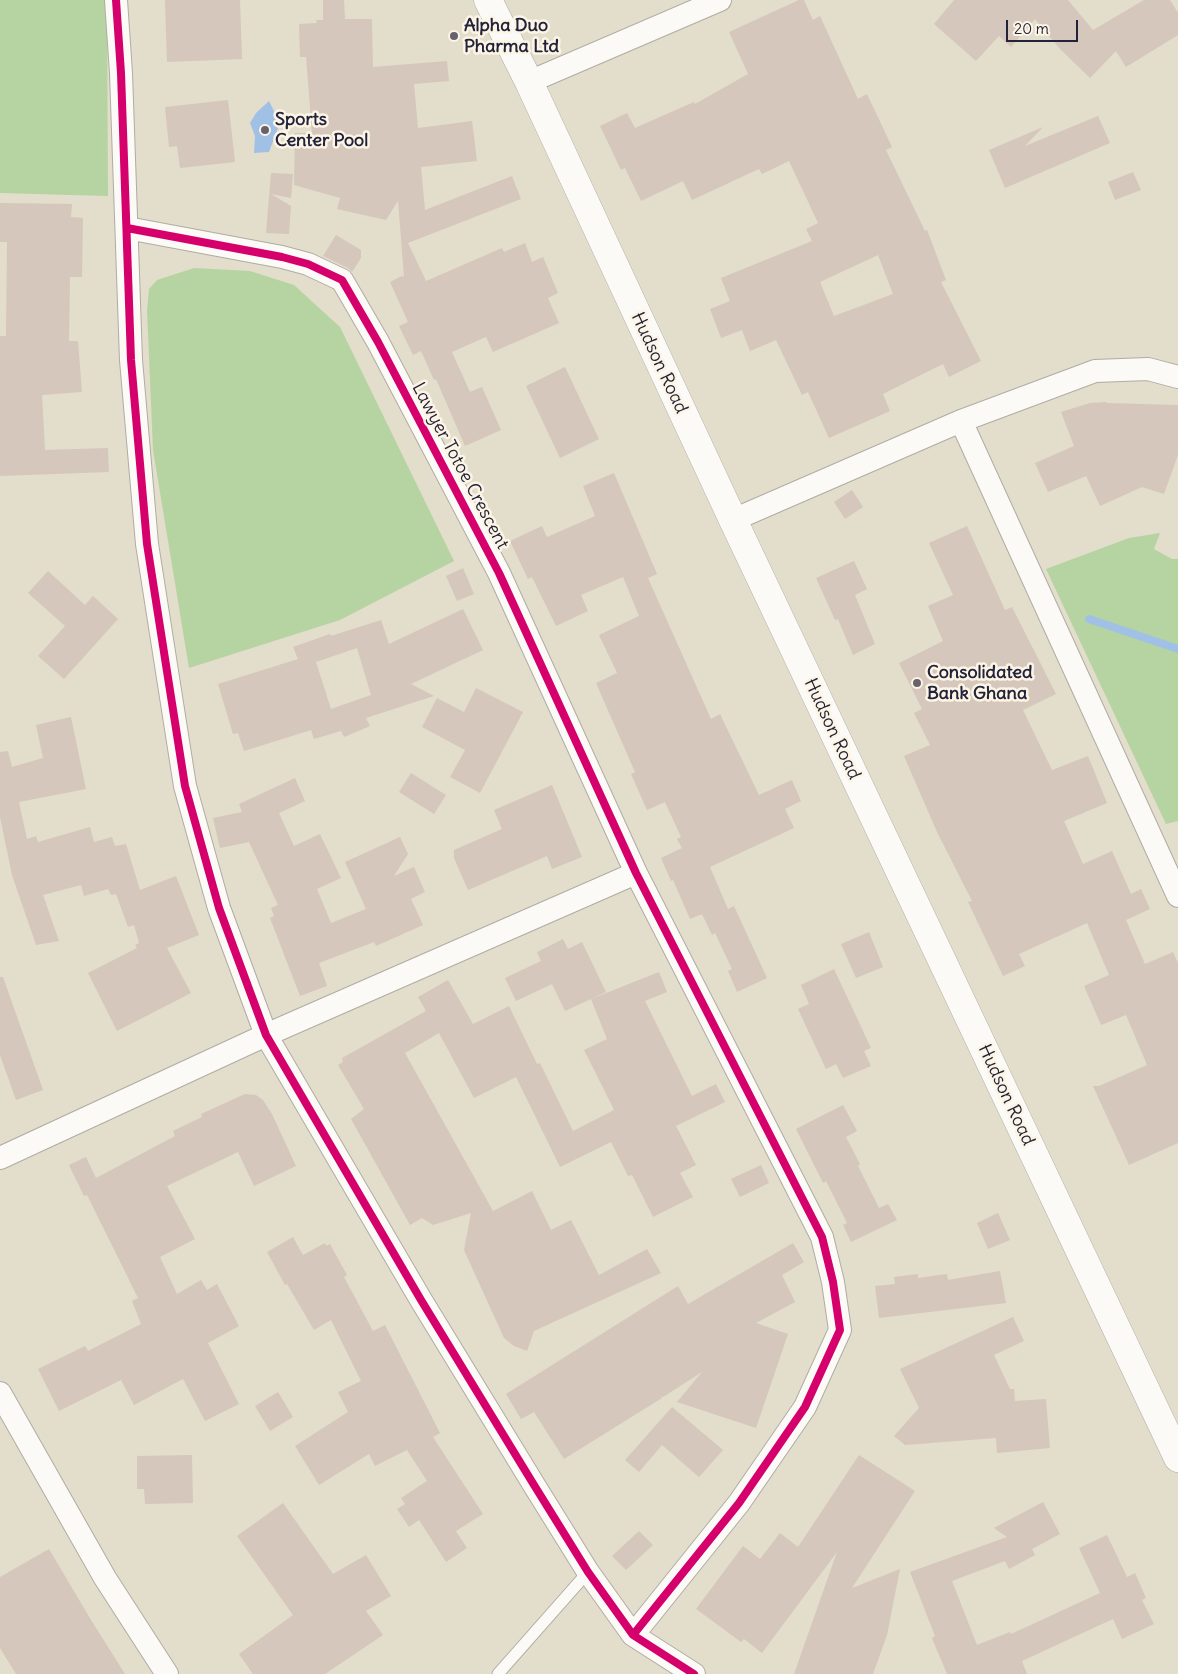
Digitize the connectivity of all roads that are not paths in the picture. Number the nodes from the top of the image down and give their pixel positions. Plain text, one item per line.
1 (116, 0) edge
2 (488, 0) edge
3 (720, 0) edge
4 (529, 82) junction
5 (127, 228) junction
6 (1178, 377) edge
7 (961, 421) junction
8 (733, 520) junction
9 (636, 873) junction
10 (1178, 896) edge
11 (266, 1035) junction
12 (0, 1158) edge
13 (0, 1393) edge
14 (1178, 1458) edge
15 (588, 1572) junction
16 (633, 1635) junction
17 (167, 1674) edge
18 (498, 1674) edge
19 (694, 1674) edge

1 - 5 street
2 - 4 street, Hudson Road
3 - 4 street
4 - 8 street, Hudson Road
5 - 9 street, Lawyer Totoe Crescent
5 - 11 street
6 - 7 street
7 - 8 street
7 - 10 street
8 - 14 street, Hudson Road
9 - 11 street
9 - 16 street, Lawyer Totoe Crescent
11 - 12 street
11 - 15 street
13 - 17 street
15 - 16 street
15 - 18 lane
16 - 19 street

